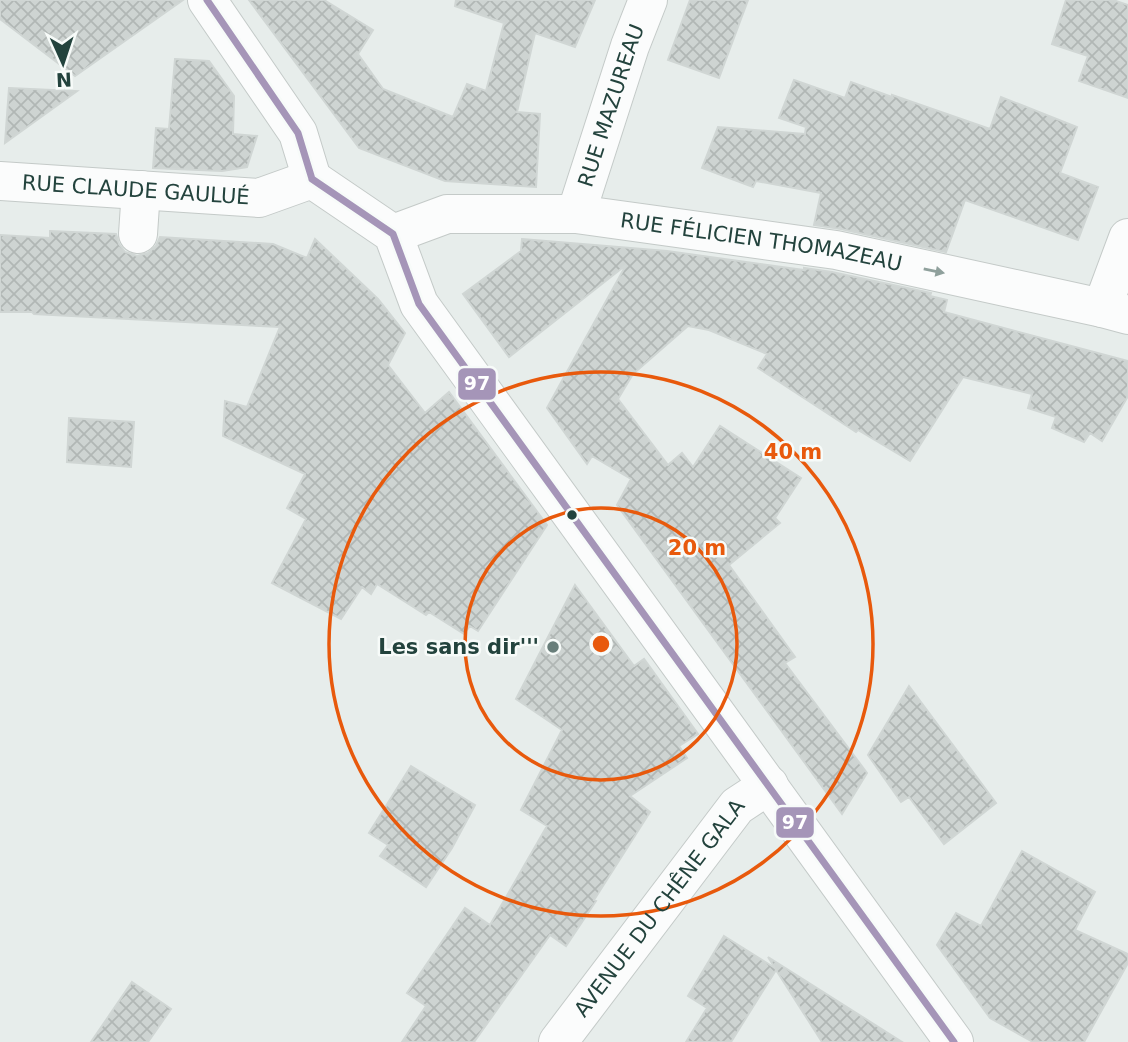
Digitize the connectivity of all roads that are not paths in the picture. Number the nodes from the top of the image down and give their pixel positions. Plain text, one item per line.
1 (207, 0) edge
2 (648, 0) edge
3 (312, 179) junction
4 (0, 181) edge
5 (141, 190) junction
6 (576, 214) junction
7 (138, 234) dead end
8 (393, 234) junction
9 (1128, 238) edge
10 (1115, 312) edge
11 (769, 785) junction
12 (558, 1042) edge
13 (954, 1042) edge

1 - 3 street
2 - 6 street, RUE MAZUREAU
3 - 5 street, RUE CLAUDE GAULUÉ
3 - 8 street
4 - 5 street, RUE CLAUDE GAULUÉ
5 - 7 street
6 - 8 street, RUE FÉLICIEN THOMAZEAU
6 -> 10 street, RUE FÉLICIEN THOMAZEAU
8 - 11 street
9 - 10 street
11 - 12 street, AVENUE DU CHÊNE GALA
11 - 13 street

